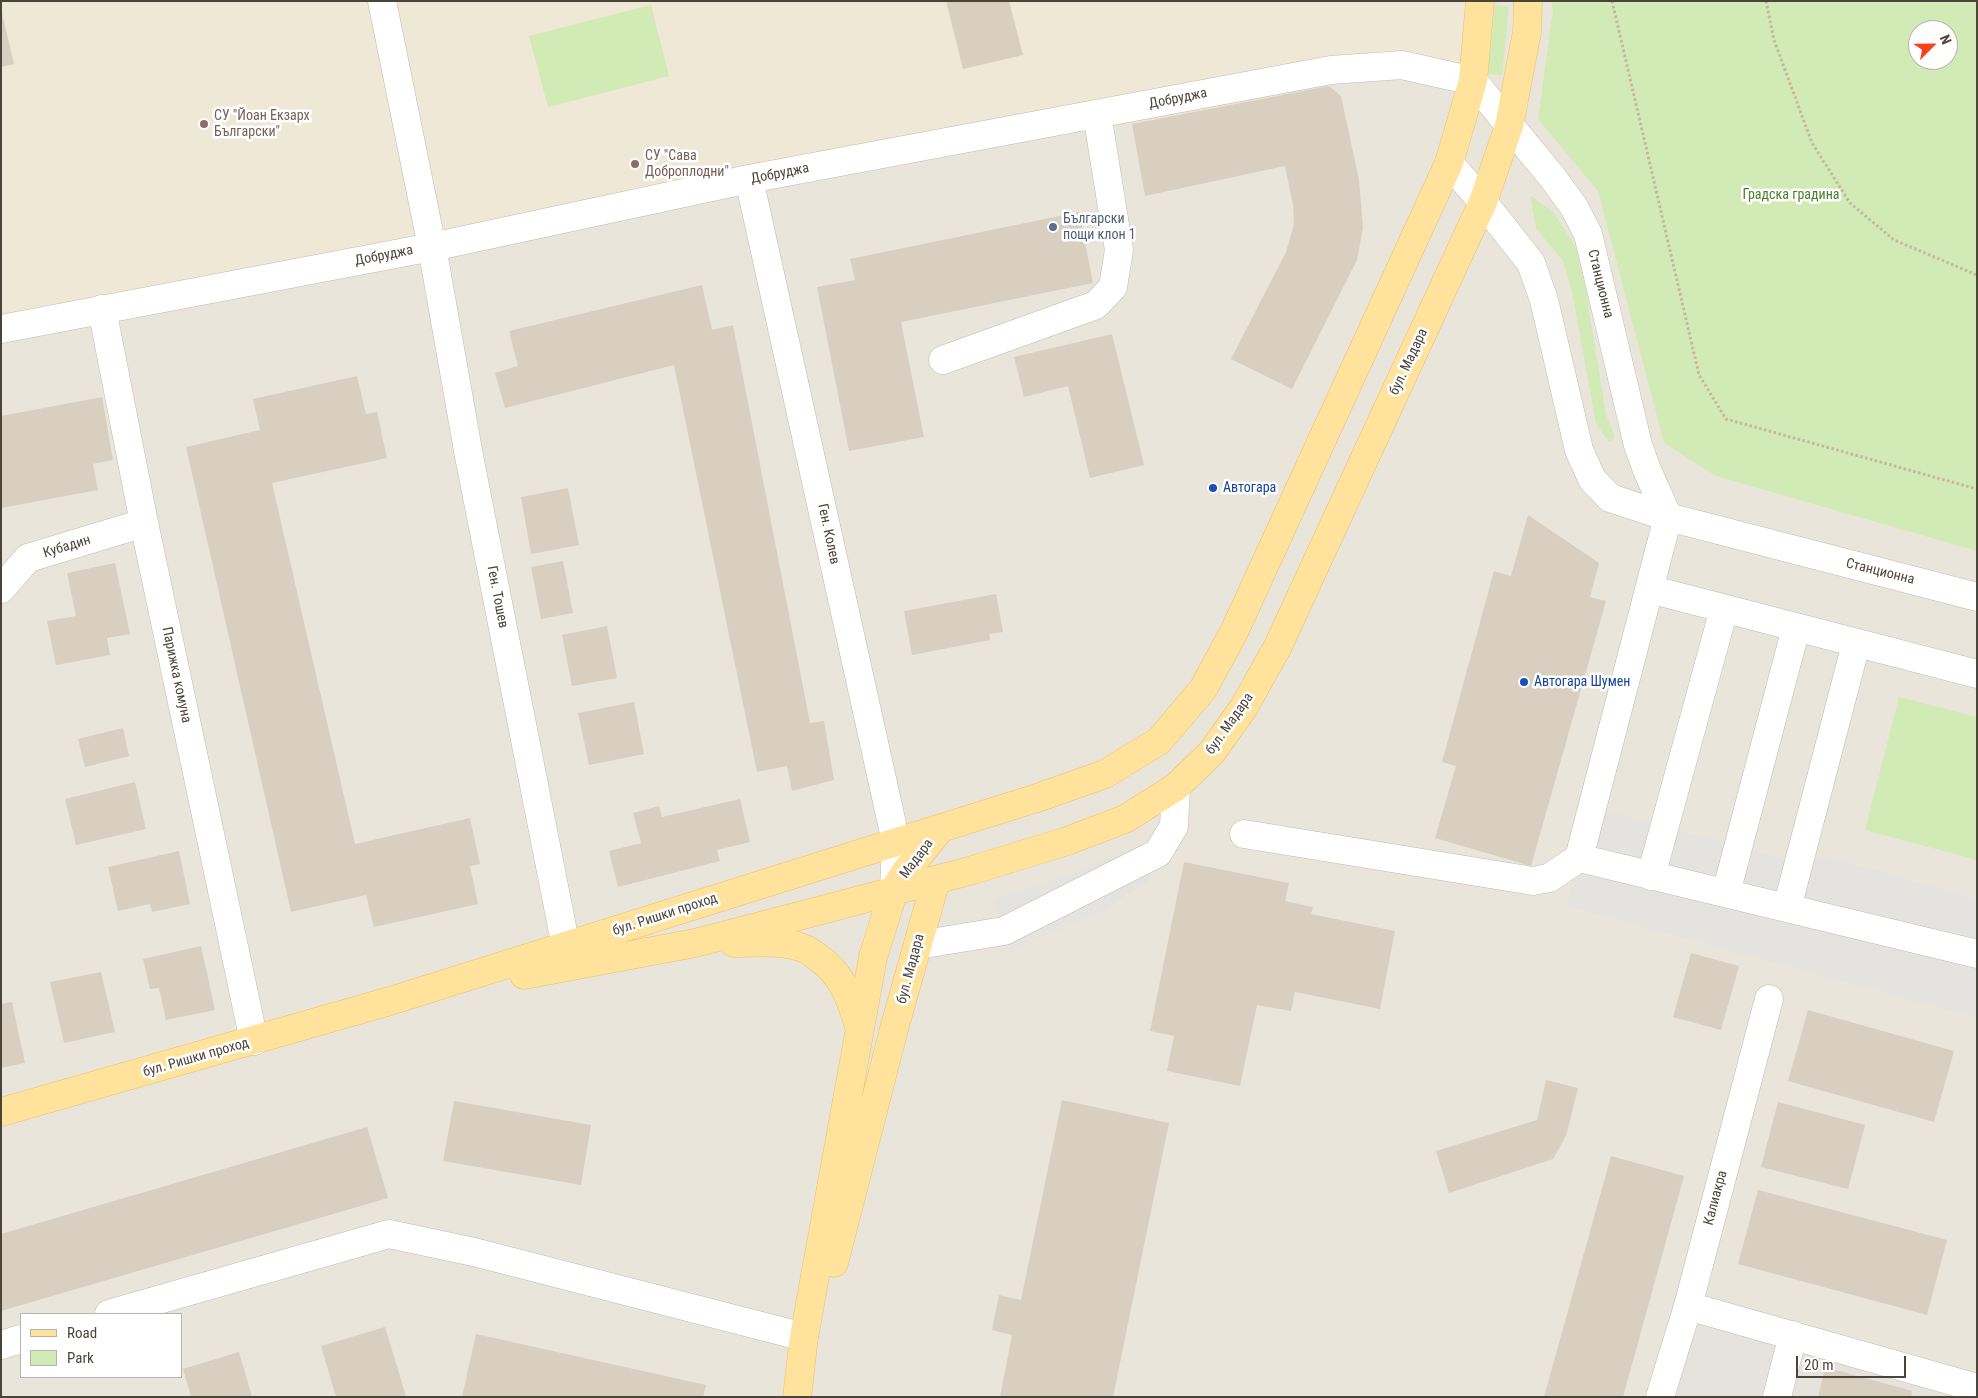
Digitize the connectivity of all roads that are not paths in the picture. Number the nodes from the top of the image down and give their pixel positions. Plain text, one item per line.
1 (382, 1) edge
2 (1480, 1) edge
3 (1528, 1) edge
4 (1473, 81) junction
5 (1097, 114) junction
6 (1509, 126) junction
7 (1449, 163) junction
8 (749, 179) junction
9 (1483, 202) junction
10 (432, 247) junction
11 (102, 309) junction
12 (1, 329) edge
13 (943, 360) dead end
14 (1668, 517) junction
15 (144, 523) junction
16 (1, 589) edge
17 (1649, 589) junction
18 (1977, 597) edge
19 (1724, 609) junction
20 (1796, 628) junction
21 (1856, 644) junction
22 (1977, 674) edge
23 (1176, 787) junction
24 (1244, 834) dead end
25 (907, 849) junction
26 (1579, 858) junction
27 (1652, 876) junction
28 (936, 880) junction
29 (894, 890) junction
30 (1726, 893) junction
31 (1787, 908) junction
32 (695, 943) junction
33 (918, 945) junction
34 (566, 947) junction
35 (1977, 954) edge
36 (1769, 999) dead end
37 (390, 1001) junction
38 (859, 1027) junction
39 (254, 1041) junction
40 (1, 1112) edge
41 (1688, 1306) junction
42 (112, 1313) edge
43 (1793, 1335) junction
44 (804, 1337) junction
45 (20, 1339) edge
46 (1, 1345) edge
47 (1977, 1388) edge
48 (798, 1397) edge
49 (1660, 1397) edge
50 (1777, 1397) edge

1 - 10 street, Ген. Тошев
2 - 4 main road
3 - 6 main road, бул. Мадара
4 - 5 street, Добруджа
4 - 6 street, Станционна
4 - 7 main road
5 - 8 street, Добруджа
5 - 13 street
6 - 9 main road, бул. Мадара
6 - 14 street, Станционна
7 - 9 street
7 - 25 main road, Мадара
8 - 10 street, Добруджа
8 - 25 street, Ген. Колев
9 - 14 street, Станционна
9 - 23 main road, бул. Мадара
10 - 11 street, Добруджа
10 - 34 street, Ген. Тошев
11 - 12 street, Добруджа
11 - 15 street, Парижка комуна
14 - 17 street
14 - 18 street, Станционна
15 - 16 street, Кубадин
15 - 39 street, Парижка комуна
17 - 19 street
17 - 26 street
19 - 20 street
19 - 27 street
20 - 21 street
20 - 30 street
21 - 22 street
21 - 31 street
23 - 28 main road, бул. Мадара
23 - 33 street
24 - 26 street
25 - 28 main road
25 - 29 main road, Мадара
25 - 34 main road, бул. Ришки проход
26 - 27 street
27 - 30 street
28 - 29 main road, бул. Ришки проход
28 - 33 main road, бул. Мадара
29 - 32 main road, бул. Ришки проход
29 - 38 main road, бул. Мадара
30 - 31 street
31 - 35 street
32 - 37 main road, бул. Ришки проход
32 - 38 main road
33 - 48 main road, бул. Мадара
34 - 37 main road, бул. Ришки проход
36 - 41 street, Калиакра
37 - 39 main road, бул. Ришки проход
38 - 44 main road, бул. Мадара
39 - 40 main road, бул. Ришки проход
41 - 43 street
41 - 49 street, Калиакра
42 - 44 street
43 - 47 street
43 - 50 street
44 - 48 main road, бул. Мадара
45 - 46 street

